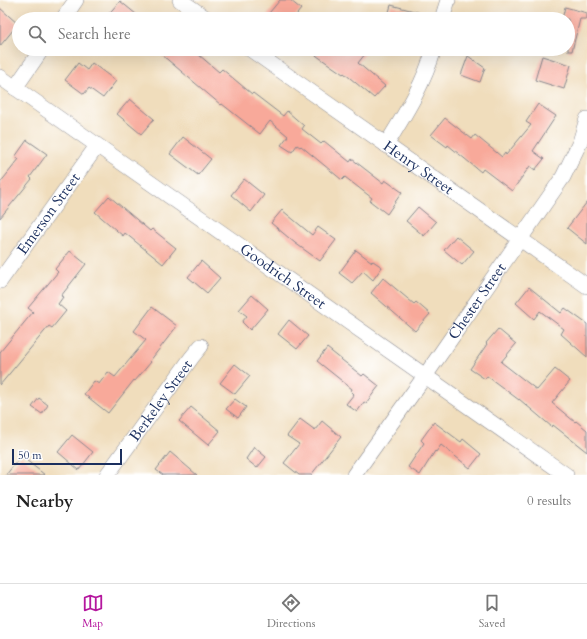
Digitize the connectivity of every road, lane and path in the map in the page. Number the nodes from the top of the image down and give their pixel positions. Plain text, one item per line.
1 (76, 0) edge
2 (180, 0) edge
3 (448, 0) edge
4 (68, 12) edge
5 (197, 12) edge
6 (444, 12) edge
7 (37, 56) edge
8 (260, 56) edge
9 (432, 56) edge
10 (0, 77) edge
11 (15, 88) junction
12 (587, 119) edge
13 (386, 144) junction
14 (97, 146) junction
15 (520, 239) junction
16 (0, 281) edge
17 (587, 286) edge
18 (201, 346) dead end
19 (425, 376) junction
20 (107, 475) edge
21 (354, 475) edge
22 (566, 475) edge

1 - 4 street
2 - 5 street
3 - 6 street
7 - 11 street
8 - 13 street, Henry Street
9 - 13 street
10 - 11 street, Goodrich Street
11 - 14 street, Goodrich Street
12 - 15 street, Chester Street
13 - 15 street, Henry Street
14 - 16 street, Emerson Street
14 - 19 street, Goodrich Street
15 - 17 street, Henry Street
15 - 19 street, Chester Street
18 - 20 street, Berkeley Street
19 - 21 street, Chester Street
19 - 22 street, Goodrich Street

